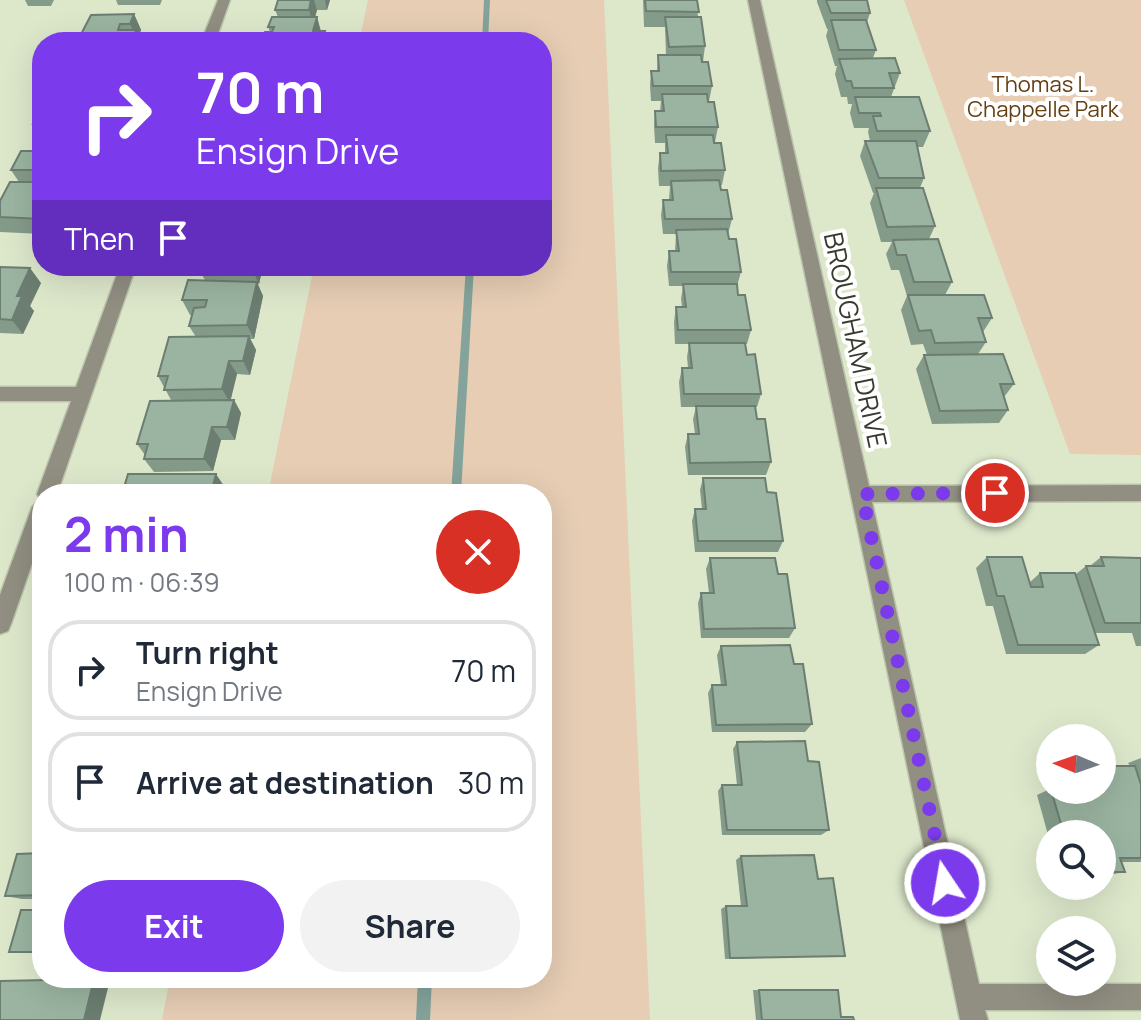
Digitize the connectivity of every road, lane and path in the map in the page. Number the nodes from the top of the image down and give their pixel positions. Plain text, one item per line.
1 (224, 0) edge
2 (754, 0) edge
3 (212, 32) edge
4 (124, 276) edge
5 (0, 394) edge
6 (83, 394) junction
7 (51, 484) edge
8 (1141, 493) edge
9 (862, 494) junction
10 (32, 535) edge
11 (0, 624) edge
12 (1141, 997) edge
13 (972, 1009) edge

1 - 3 street
2 - 9 street, BROUGHAM DRIVE
4 - 6 street
5 - 6 street
6 - 7 street
8 - 9 street
9 - 13 street, BROUGHAM DRIVE
10 - 11 street
12 - 13 street

